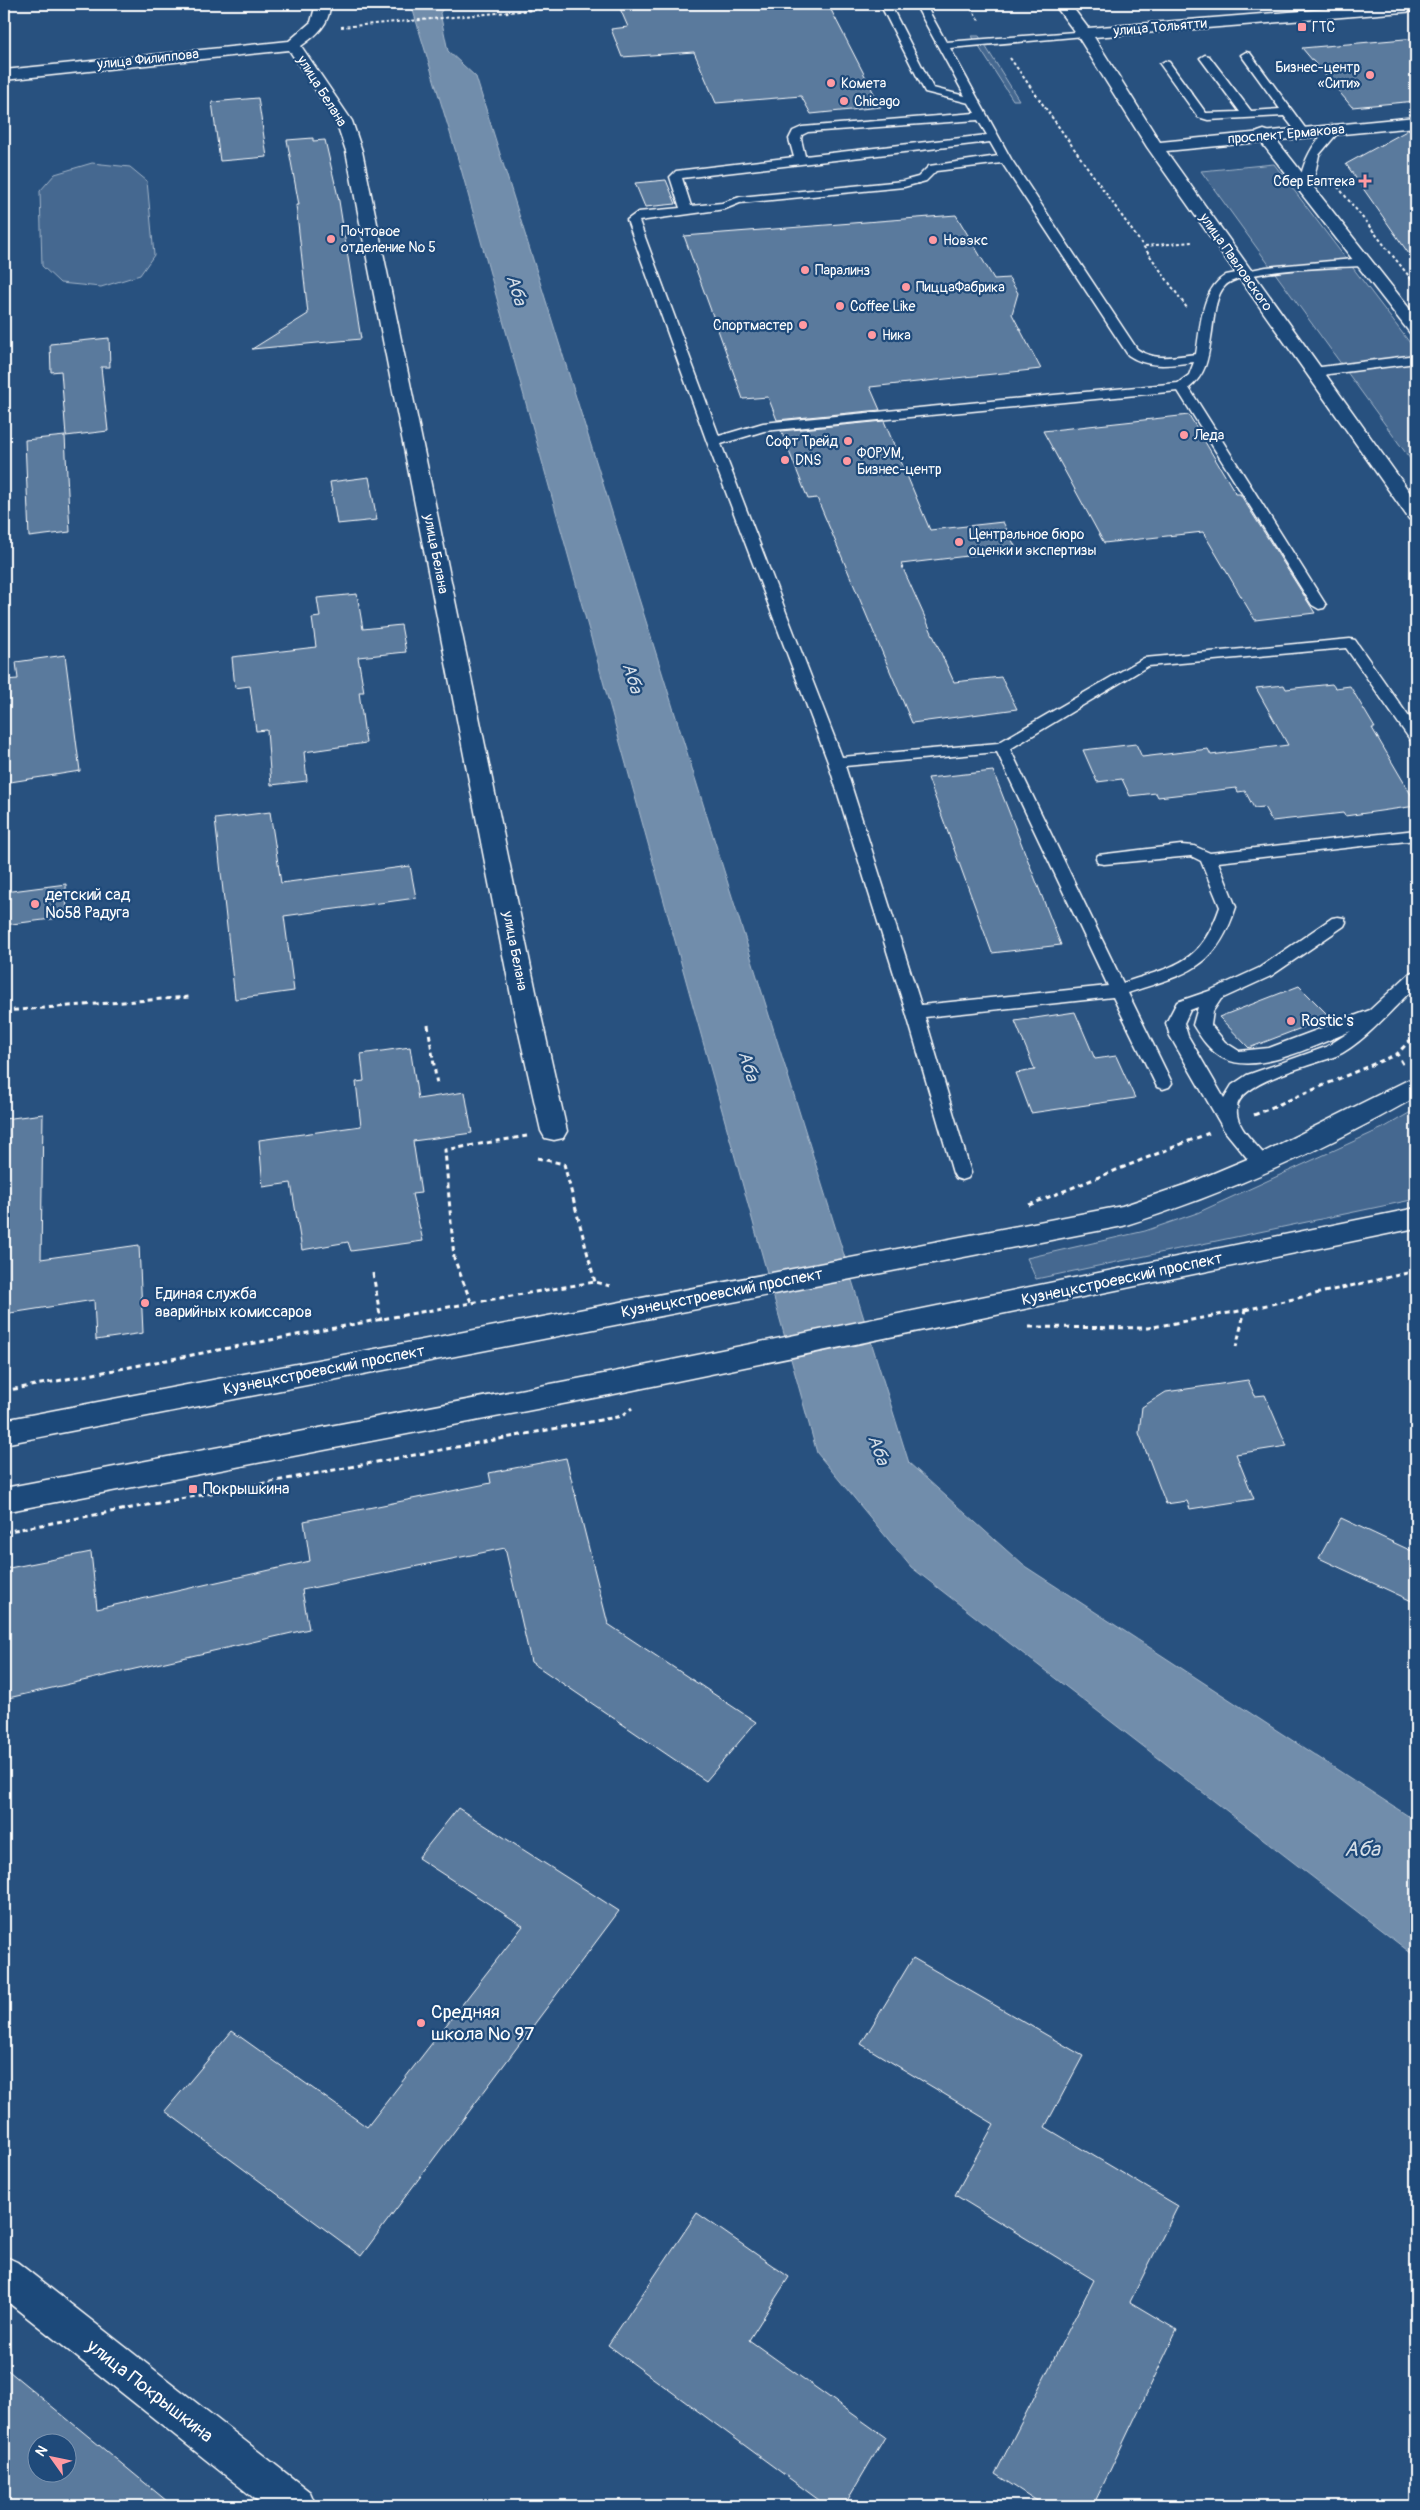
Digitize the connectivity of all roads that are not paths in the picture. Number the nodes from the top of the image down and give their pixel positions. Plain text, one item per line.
1 (323, 4) edge
2 (885, 4) edge
3 (920, 4) edge
4 (1062, 4) edge
5 (1416, 6) edge
6 (1084, 33) junction
7 (293, 45) junction
8 (943, 45) junction
9 (1246, 55) dead end
10 (1205, 58) dead end
11 (1165, 64) dead end
12 (4, 75) edge
13 (972, 100) junction
14 (1288, 112) junction
15 (1248, 115) junction
16 (981, 116) junction
17 (1416, 122) edge
18 (1335, 129) junction
19 (1302, 132) junction
20 (1264, 135) junction
21 (994, 138) junction
22 (922, 146) junction
23 (1155, 147) junction
24 (800, 159) junction
25 (1006, 159) junction
26 (933, 168) junction
27 (1306, 187) junction
28 (687, 211) junction
29 (1364, 262) junction
30 (1243, 273) junction
31 (1416, 329) edge
32 (1202, 356) junction
33 (1416, 358) edge
34 (1313, 372) junction
35 (1182, 387) junction
36 (714, 442) junction
37 (1416, 515) edge
38 (1318, 605) dead end
39 (1416, 738) edge
40 (1002, 747) junction
41 (836, 762) junction
42 (1416, 835) edge
43 (1208, 858) junction
44 (1104, 859) dead end
45 (1338, 922) dead end
46 (1416, 977) edge
47 (1117, 991) junction
48 (1215, 995) junction
49 (915, 1012) junction
50 (1374, 1015) junction
51 (1163, 1083) dead end
52 (1416, 1084) edge
53 (1230, 1125) junction
54 (554, 1131) road end
55 (1262, 1164) junction
56 (962, 1173) dead end
57 (1416, 1218) edge
58 (4, 1432) edge
59 (4, 1500) edge
60 (4, 2275) edge
61 (296, 2506) edge

1 - 7 main road, улица Белана
2 - 13 lane
3 - 8 lane
4 - 6 main road, улица Павловского
5 - 6 main road, улица Тольятти
6 - 8 lane
6 - 23 main road, улица Павловского
7 - 12 main road, улица Филиппова
7 - 54 main road, улица Белана
8 - 13 lane
9 - 14 lane
10 - 15 lane
11 - 15 lane
13 - 16 lane
14 - 15 lane
14 - 19 lane
16 - 21 lane
16 - 24 lane
17 - 18 main road, проспект Ермакова
18 - 19 main road, проспект Ермакова
18 - 27 lane
19 - 20 main road, проспект Ермакова
20 - 23 main road, проспект Ермакова
20 - 27 main road
21 - 22 lane
21 - 25 lane
22 - 24 lane
22 - 26 lane
23 - 30 main road, улица Павловского
24 - 28 lane
25 - 26 lane
25 - 32 lane
26 - 28 lane
27 - 29 main road
28 - 36 lane
29 - 30 lane
29 - 31 main road
30 - 32 lane
30 - 34 main road, улица Павловского
32 - 35 lane
33 - 34 lane
34 - 37 main road, улица Павловского
35 - 36 lane
35 - 38 lane
36 - 41 lane
39 - 40 lane
40 - 41 lane
40 - 47 lane
41 - 49 lane
42 - 43 lane
43 - 44 lane
43 - 47 lane
45 - 48 lane
46 - 50 lane
47 - 49 lane
47 - 51 lane
48 - 50 lane
48 - 53 lane
49 - 56 lane
50 - 53 lane
52 - 55 main road, Кузнецкстроевский проспект
53 - 55 lane
55 - 58 main road, Кузнецкстроевский проспект
57 - 59 main road, Кузнецкстроевский проспект
60 - 61 main road, улица Покрышкина

